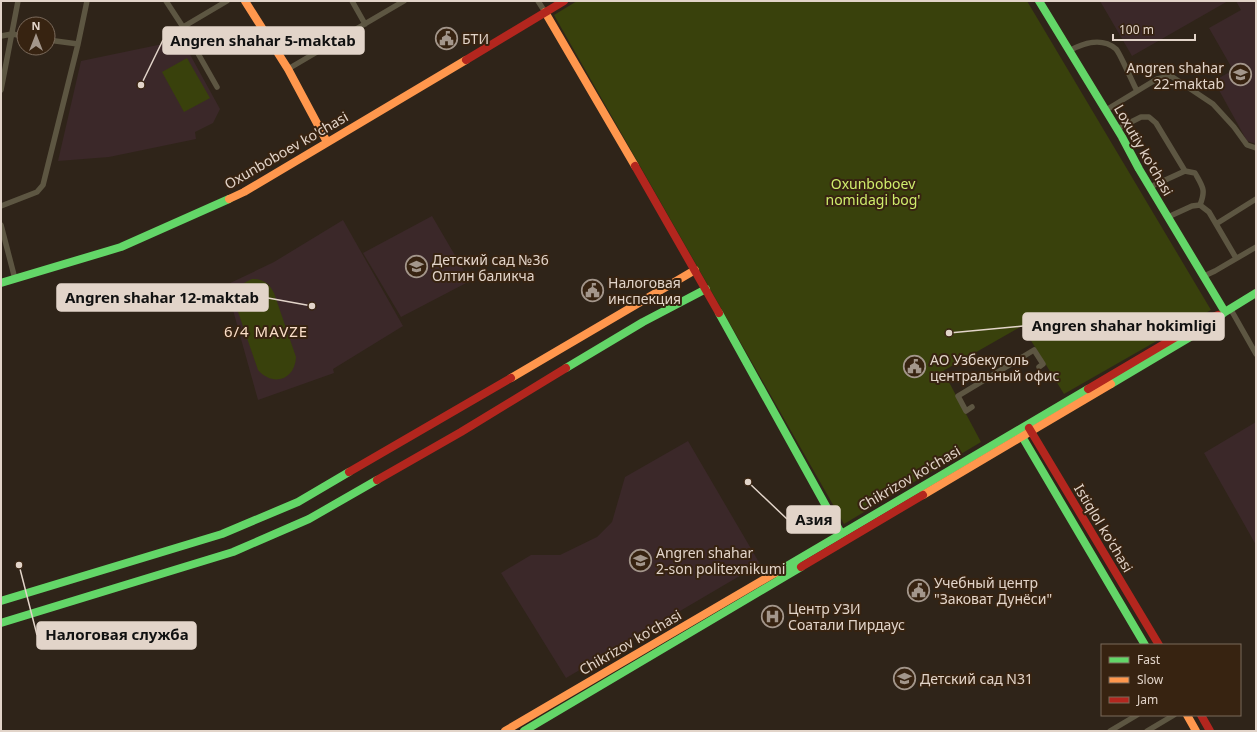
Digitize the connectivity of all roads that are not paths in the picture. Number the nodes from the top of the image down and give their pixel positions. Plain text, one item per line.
1 (18, 1) edge
2 (87, 1) edge
3 (166, 1) edge
4 (228, 1) edge
5 (245, 1) edge
6 (352, 1) edge
7 (404, 1) edge
8 (538, 1) edge
9 (564, 1) edge
10 (1039, 1) edge
11 (545, 12) junction
12 (365, 24) junction
13 (183, 27) junction
14 (12, 34) junction
15 (16, 35) edge
16 (1, 36) edge
17 (56, 41) edge
18 (78, 44) junction
19 (1069, 51) junction
20 (288, 69) junction
21 (218, 87) dead end
22 (1, 90) edge
23 (1137, 91) junction
24 (1106, 110) junction
25 (1117, 129) junction
26 (327, 142) junction
27 (1256, 148) edge
28 (1185, 171) junction
29 (1150, 187) junction
30 (1256, 199) edge
31 (1200, 205) junction
32 (1, 206) edge
33 (1168, 217) junction
34 (1216, 224) junction
35 (1, 225) edge
36 (1256, 247) edge
37 (1236, 258) junction
38 (695, 270) junction
39 (1204, 276) junction
40 (15, 279) junction
41 (1, 283) edge
42 (706, 289) junction
43 (1256, 293) edge
44 (1228, 310) junction
45 (1256, 354) edge
46 (1038, 367) dead end
47 (972, 407) dead end
48 (1027, 424) junction
49 (1018, 429) junction
50 (1032, 431) junction
51 (1022, 437) junction
52 (993, 444) junction
53 (998, 451) junction
54 (841, 533) junction
55 (1, 601) edge
56 (1, 623) edge
57 (1144, 644) edge
58 (1158, 644) edge
59 (1134, 716) edge
60 (1172, 716) edge
61 (1188, 716) edge
62 (1202, 716) edge
63 (505, 731) edge
64 (524, 731) edge
65 (1110, 731) edge
66 (1147, 731) edge
67 (1196, 731) edge
68 (1210, 731) edge

1 - 14 street
2 - 18 street
3 - 13 street
4 - 13 street
5 - 20 main road
6 - 12 street
7 - 12 street
8 - 11 street
9 - 11 main road, Oxunboboev ko'chasi
10 - 19 main road, Loxutiy ko'chasi
11 - 26 main road, Oxunboboev ko'chasi
11 - 38 main road
12 - 20 street
13 - 21 street
14 - 15 street
14 - 16 street
14 - 22 street
17 - 18 street
18 - 32 street
19 - 23 street
19 - 24 main road, Loxutiy ko'chasi
20 - 26 main road
23 - 24 street
23 - 27 street
24 - 25 main road, Loxutiy ko'chasi
25 - 28 street
25 - 29 main road, Loxutiy ko'chasi
26 - 40 main road, Oxunboboev ko'chasi
28 - 29 street
28 - 31 street
29 - 33 main road, Loxutiy ko'chasi
30 - 34 street
31 - 33 street
31 - 34 street
33 - 39 main road, Loxutiy ko'chasi
34 - 37 street
35 - 40 street
36 - 37 street
37 - 39 street
38 - 42 main road
38 - 55 main road
39 - 44 main road, Loxutiy ko'chasi
40 - 41 main road, Oxunboboev ko'chasi
42 - 54 main road
42 - 56 main road
43 - 44 main road, Chikrizov ko'chasi
44 - 45 street
44 - 48 main road, Chikrizov ko'chasi
44 - 50 main road, Chikrizov ko'chasi
46 - 47 street
48 - 49 main road, Chikrizov ko'chasi
48 - 50 main road, Istiqlol ko'chasi
49 - 51 main road, Istiqlol ko'chasi
49 - 52 main road, Chikrizov ko'chasi
50 - 51 main road, Chikrizov ko'chasi
50 - 58 main road, Istiqlol ko'chasi
51 - 53 main road, Chikrizov ko'chasi
51 - 57 main road, Istiqlol ko'chasi
52 - 53 main road
52 - 54 main road, Chikrizov ko'chasi
53 - 64 main road, Chikrizov ko'chasi
54 - 63 main road, Chikrizov ko'chasi
59 - 65 street
60 - 66 street
61 - 67 main road
62 - 68 main road

